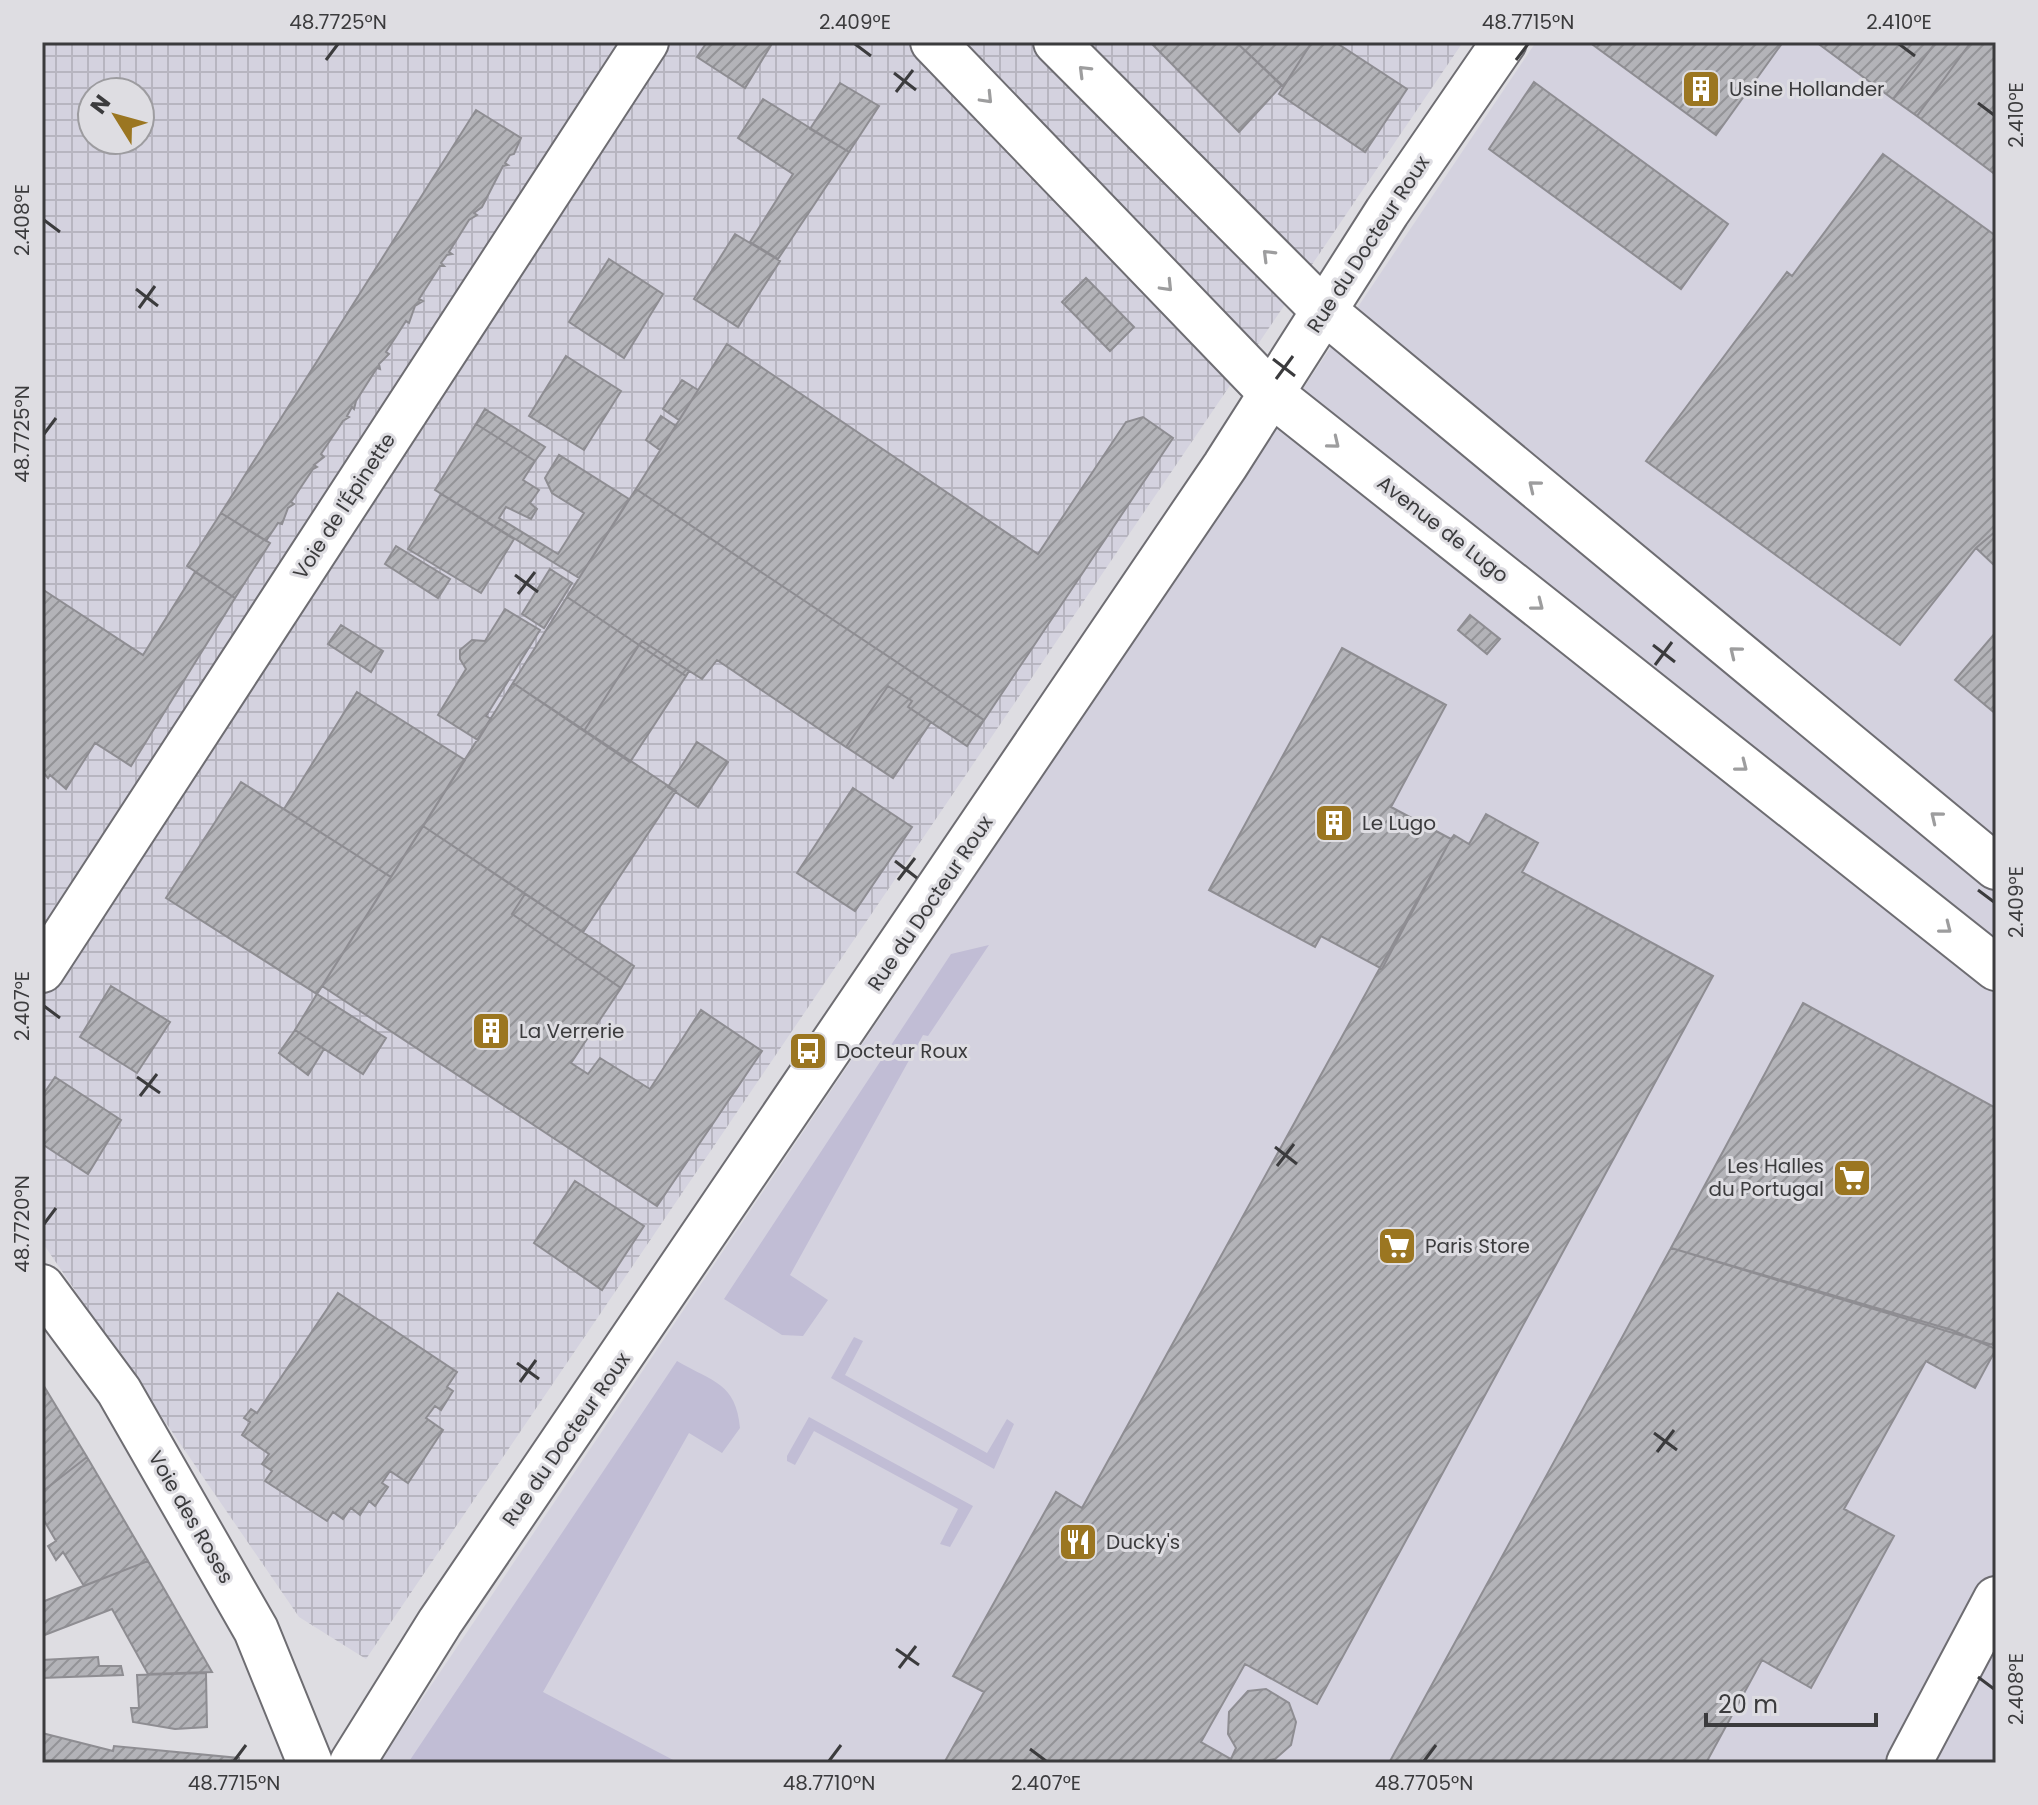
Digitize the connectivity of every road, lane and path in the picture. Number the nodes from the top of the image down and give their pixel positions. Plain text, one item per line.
1 (646, 42) edge
2 (933, 42) edge
3 (1056, 42) edge
4 (1504, 42) edge
5 (1323, 310) junction
6 (1273, 395) junction
7 (1996, 867) edge
8 (1996, 968) edge
9 (42, 970) edge
10 (42, 1287) edge
11 (1996, 1599) edge
12 (310, 1763) edge
13 (352, 1763) edge
14 (1909, 1763) edge

1 - 9 street, Voie de l'Épinette
2 -> 6 street, Avenue de Lugo
5 -> 3 street
4 - 5 street, Rue du Docteur Roux
5 - 6 street, Rue du Docteur Roux
7 -> 5 street
6 -> 8 street, Avenue de Lugo
6 - 13 street, Rue du Docteur Roux
10 - 12 street, Voie des Roses
11 - 14 street

